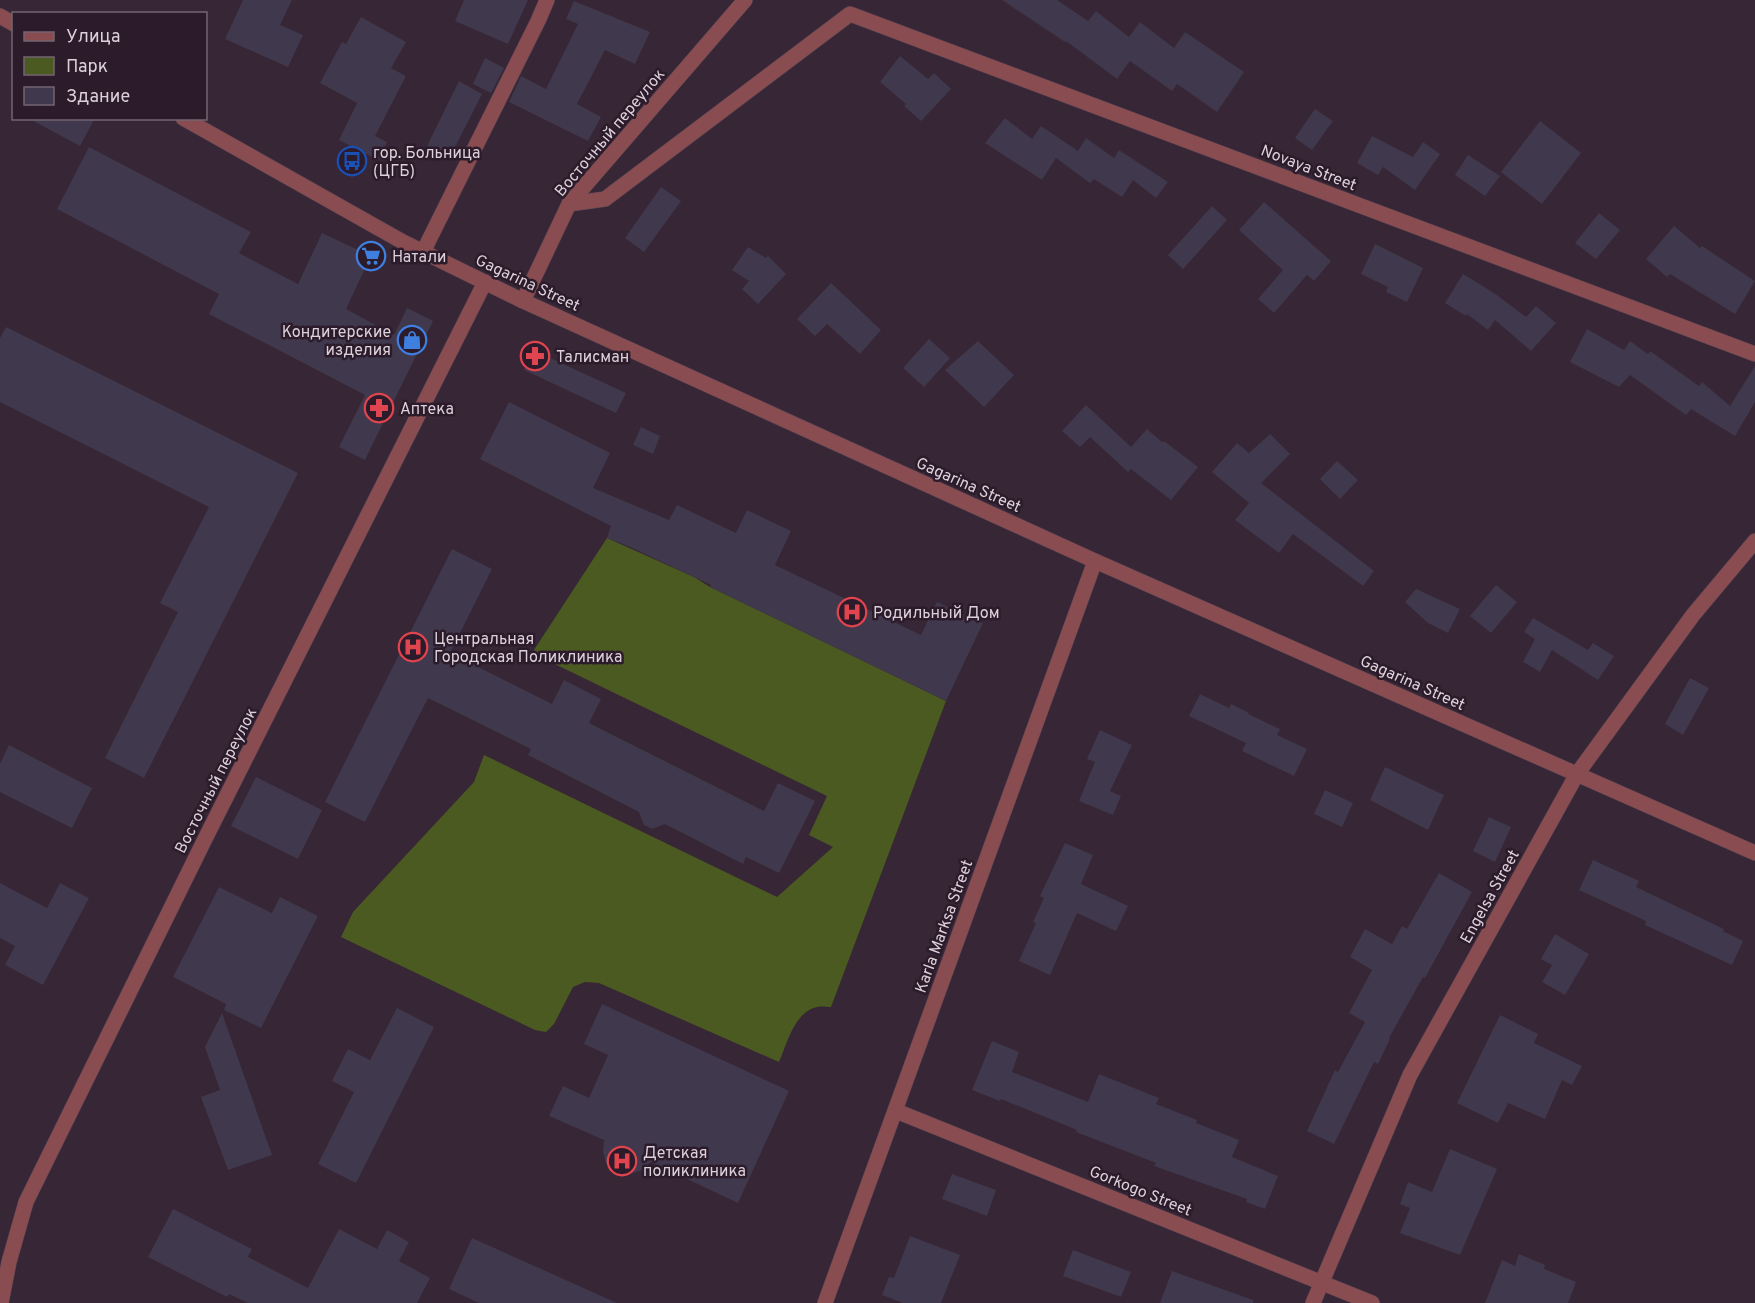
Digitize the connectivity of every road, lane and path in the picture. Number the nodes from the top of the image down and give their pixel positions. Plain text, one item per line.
1 (547, 0) edge
2 (745, 0) edge
3 (187, 120) edge
4 (569, 204) junction
5 (423, 252) junction
6 (485, 282) junction
7 (523, 301) junction
8 (1755, 354) edge
9 (1755, 541) edge
10 (1095, 561) junction
11 (1577, 774) junction
12 (1755, 853) edge
13 (896, 1111) junction
14 (1321, 1282) junction
15 (1, 1303) edge
16 (825, 1303) edge
17 (1313, 1303) edge
18 (1371, 1303) edge

1 - 5 street
2 - 4 street, Восточный переулок
3 - 5 street, Gagarina Street
4 - 7 street, Восточный переулок
4 - 8 street, Novaya Street
5 - 6 street, Gagarina Street
6 - 7 street, Gagarina Street
6 - 15 street, Восточный переулок
7 - 10 street, Gagarina Street
9 - 11 street, Engelsa Street
10 - 11 street, Gagarina Street
10 - 13 street, Karla Marksa Street
11 - 12 street, Gagarina Street
11 - 14 street, Engelsa Street
13 - 14 street, Gorkogo Street
13 - 16 street, Karla Marksa Street
14 - 17 street, Engelsa Street
14 - 18 street, Gorkogo Street

